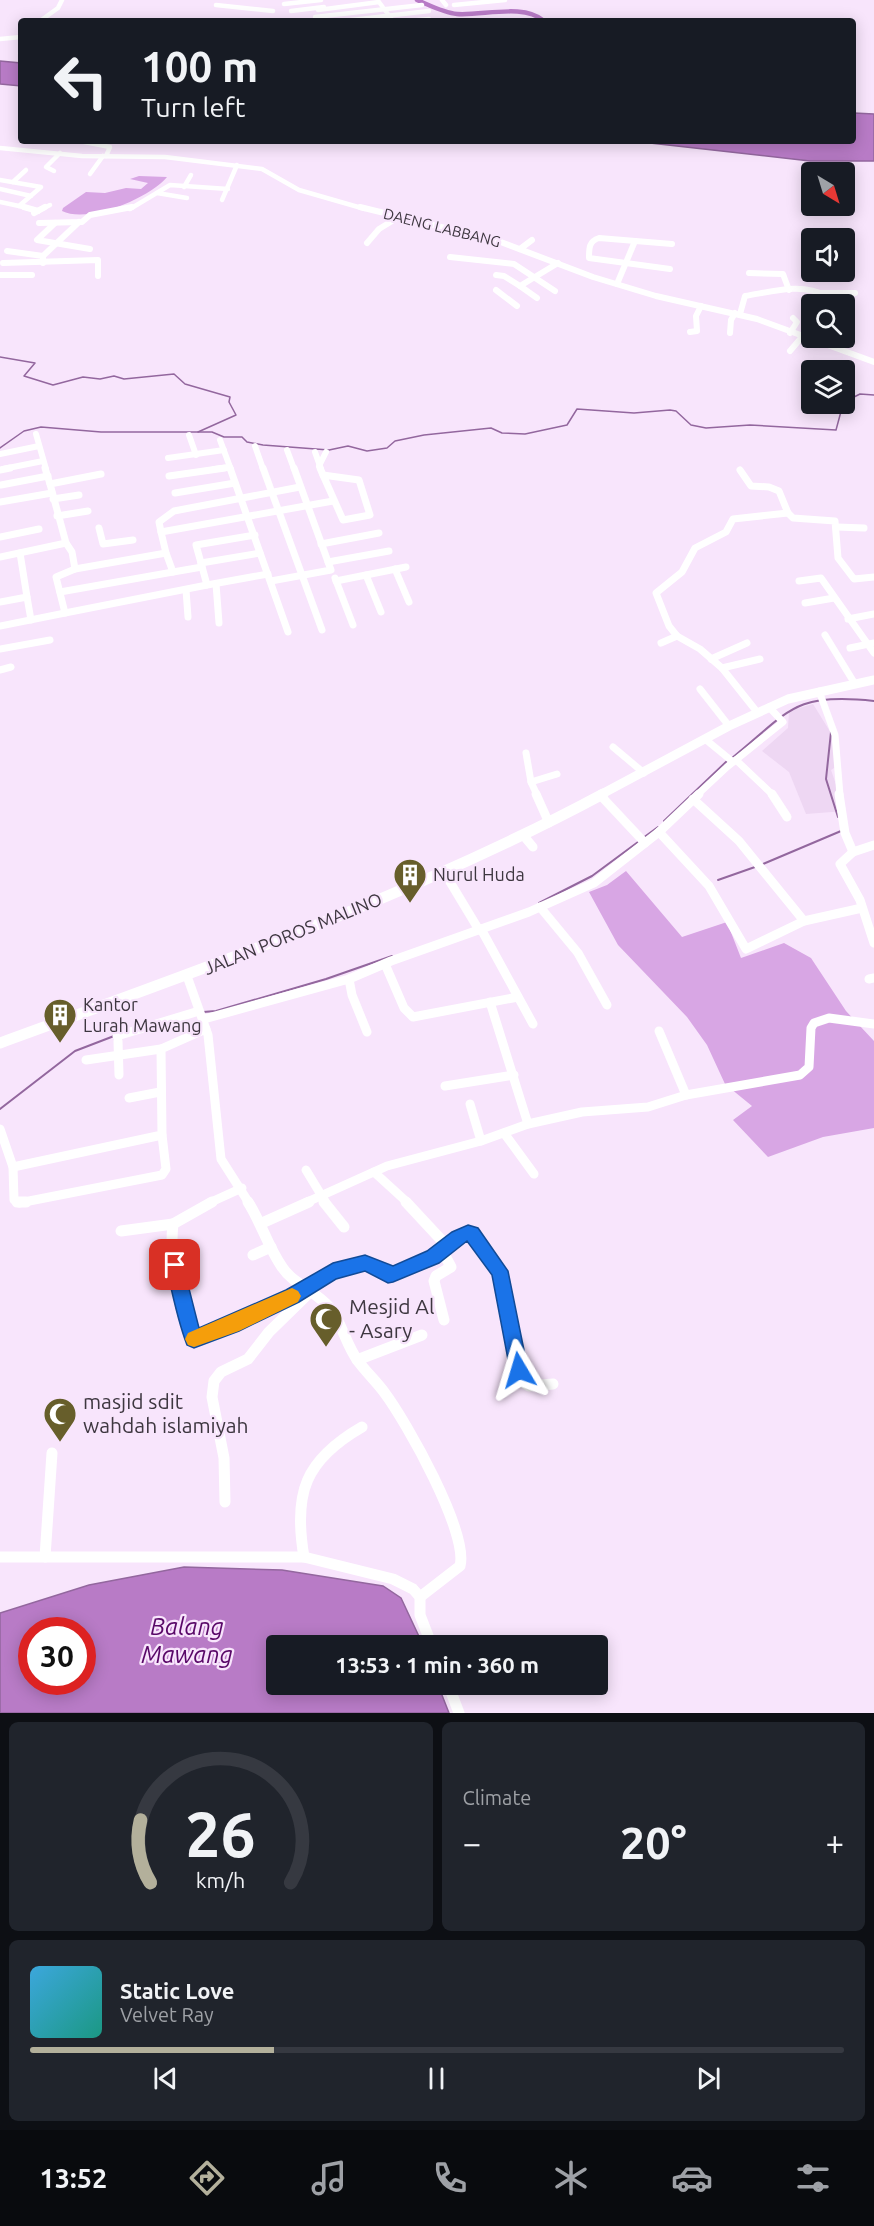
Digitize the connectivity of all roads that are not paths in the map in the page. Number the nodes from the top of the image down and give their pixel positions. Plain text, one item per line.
1 (62, 0) edge
2 (243, 0) edge
3 (321, 0) edge
4 (442, 0) edge
5 (505, 0) edge
6 (398, 1) edge
7 (491, 1) edge
8 (366, 2) edge
9 (348, 3) edge
10 (470, 3) junction
11 (284, 4) dead end
12 (454, 4) dead end
13 (216, 5) dead end
14 (422, 5) dead end
15 (446, 5) dead end
16 (402, 7) junction
17 (239, 9) junction
18 (385, 9) junction
19 (318, 10) dead end
20 (474, 10) dead end
21 (496, 10) dead end
22 (273, 11) dead end
23 (291, 11) dead end
24 (429, 11) dead end
25 (354, 13) junction
26 (390, 16) junction
27 (315, 17) dead end
28 (44, 18) edge
29 (358, 18) edge
30 (374, 18) edge
31 (18, 37) edge
32 (0, 39) edge
33 (76, 144) edge
34 (94, 144) edge
35 (0, 148) edge
36 (60, 153) junction
37 (68, 154) junction
38 (104, 156) junction
39 (237, 165) junction
40 (26, 170) dead end
41 (54, 171) dead end
42 (90, 174) dead end
43 (191, 175) dead end
44 (0, 180) edge
45 (49, 181) dead end
46 (13, 182) junction
47 (209, 182) dead end
48 (41, 187) junction
49 (184, 187) junction
50 (0, 189) edge
51 (207, 189) junction
52 (228, 189) junction
53 (157, 193) junction
54 (30, 196) junction
55 (205, 196) dead end
56 (187, 198) dead end
57 (222, 200) dead end
58 (0, 202) edge
59 (50, 205) dead end
60 (19, 206) junction
61 (38, 211) junction
62 (31, 215) dead end
63 (397, 218) junction
64 (79, 222) junction
65 (39, 223) dead end
66 (55, 223) junction
67 (38, 237) junction
68 (532, 240) dead end
69 (635, 241) junction
70 (57, 243) junction
71 (367, 243) dead end
72 (672, 244) dead end
73 (90, 249) dead end
74 (520, 249) junction
75 (7, 250) dead end
76 (24, 253) junction
77 (450, 257) dead end
78 (589, 258) junction
79 (41, 261) junction
80 (3, 263) dead end
81 (558, 263) junction
82 (627, 263) junction
83 (670, 269) dead end
84 (582, 273) junction
85 (749, 273) dead end
86 (0, 275) edge
87 (496, 275) dead end
88 (98, 276) dead end
89 (536, 278) junction
90 (560, 284) dead end
91 (617, 284) junction
92 (521, 287) junction
93 (496, 290) dead end
94 (789, 290) junction
95 (821, 293) joint
96 (855, 293) dead end
97 (505, 294) junction
98 (537, 298) dead end
99 (517, 306) dead end
100 (701, 306) junction
101 (737, 313) junction
102 (793, 318) dead end
103 (690, 332) dead end
104 (730, 333) dead end
105 (790, 333) junction
106 (801, 338) joint
107 (831, 348) edge
108 (790, 351) dead end
109 (874, 362) edge
110 (36, 434) dead end
111 (189, 435) dead end
112 (220, 440) dead end
113 (39, 446) junction
114 (255, 446) dead end
115 (224, 450) junction
116 (286, 450) dead end
117 (315, 452) dead end
118 (326, 452) dead end
119 (0, 454) edge
120 (196, 455) junction
121 (168, 458) dead end
122 (43, 461) junction
123 (319, 466) junction
124 (230, 467) junction
125 (0, 470) edge
126 (740, 470) dead end
127 (101, 474) dead end
128 (323, 475) junction
129 (169, 476) dead end
130 (49, 480) junction
131 (0, 483) edge
132 (235, 483) junction
133 (300, 487) junction
134 (175, 493) dead end
135 (272, 494) junction
136 (79, 495) dead end
137 (53, 496) junction
138 (241, 498) junction
139 (333, 501) junction
140 (2, 502) edge
141 (307, 506) junction
142 (88, 511) dead end
143 (278, 511) junction
144 (788, 513) junction
145 (57, 516) junction
146 (248, 517) junction
147 (837, 527) junction
148 (99, 528) dead end
149 (864, 528) dead end
150 (39, 529) dead end
151 (161, 532) junction
152 (379, 533) dead end
153 (255, 535) junction
154 (0, 537) edge
155 (66, 543) junction
156 (321, 544) junction
157 (389, 551) dead end
158 (166, 552) junction
159 (20, 553) junction
160 (260, 553) junction
161 (0, 557) edge
162 (135, 558) junction
163 (328, 562) junction
164 (201, 565) junction
165 (406, 567) dead end
166 (235, 568) dead end
167 (75, 569) junction
168 (395, 569) junction
169 (331, 570) junction
170 (173, 572) junction
171 (301, 575) junction
172 (366, 575) junction
173 (270, 577) junction
174 (874, 577) edge
175 (238, 579) junction
176 (336, 581) junction
177 (799, 581) dead end
178 (216, 584) junction
179 (207, 585) junction
180 (186, 590) junction
181 (60, 592) junction
182 (27, 597) junction
183 (834, 598) junction
184 (0, 602) edge
185 (409, 602) dead end
186 (805, 603) dead end
187 (381, 612) dead end
188 (65, 613) junction
189 (874, 614) edge
190 (188, 616) dead end
191 (848, 619) junction
192 (31, 620) junction
193 (219, 623) dead end
194 (353, 625) dead end
195 (0, 626) edge
196 (321, 630) dead end
197 (288, 632) dead end
198 (825, 635) dead end
199 (677, 636) junction
200 (50, 639) dead end
201 (661, 643) dead end
202 (747, 643) dead end
203 (871, 644) edge
204 (850, 648) dead end
205 (0, 649) edge
206 (874, 653) edge
207 (711, 659) junction
208 (760, 659) dead end
209 (11, 668) dead end
210 (722, 668) junction
211 (0, 670) edge
212 (874, 680) edge
213 (855, 684) junction
214 (700, 689) dead end
215 (822, 697) junction
216 (771, 711) junction
217 (757, 712) junction
218 (729, 726) junction
219 (705, 740) junction
220 (613, 747) dead end
221 (526, 753) dead end
222 (735, 761) junction
223 (644, 773) junction
224 (557, 774) dead end
225 (531, 782) junction
226 (601, 796) junction
227 (693, 799) junction
228 (787, 817) dead end
229 (549, 823) junction
230 (659, 832) junction
231 (523, 835) junction
232 (640, 839) junction
233 (874, 845) edge
234 (533, 847) dead end
235 (853, 852) junction
236 (444, 872) junction
237 (540, 907) junction
238 (862, 908) junction
239 (804, 921) junction
240 (870, 924) edge
241 (480, 930) junction
242 (874, 943) edge
243 (385, 964) junction
244 (187, 976) junction
245 (349, 979) junction
246 (518, 997) junction
247 (490, 1002) junction
248 (607, 1005) dead end
249 (202, 1017) junction
250 (533, 1024) dead end
251 (874, 1024) edge
252 (659, 1031) dead end
253 (368, 1032) dead end
254 (0, 1043) edge
255 (161, 1049) junction
256 (119, 1055) junction
257 (86, 1060) dead end
258 (119, 1075) dead end
259 (514, 1075) junction
260 (445, 1086) dead end
261 (160, 1092) junction
262 (686, 1095) junction
263 (129, 1098) dead end
264 (470, 1104) dead end
265 (528, 1124) junction
266 (0, 1129) edge
267 (504, 1133) junction
268 (162, 1136) junction
269 (481, 1141) junction
270 (4, 1150) edge
271 (13, 1167) junction
272 (306, 1170) dead end
273 (374, 1172) junction
274 (534, 1174) dead end
275 (242, 1188) junction
276 (320, 1196) junction
277 (262, 1223) junction
278 (173, 1224) junction
279 (344, 1227) dead end
280 (121, 1231) dead end
281 (444, 1247) junction
282 (271, 1248) junction
283 (253, 1255) dead end
284 (307, 1290) junction
285 (444, 1320) dead end
286 (422, 1335) dead end
287 (357, 1360) junction
288 (553, 1384) dead end
289 (362, 1427) dead end
290 (52, 1453) dead end
291 (225, 1502) dead end
292 (0, 1557) edge
293 (45, 1557) junction
294 (304, 1557) junction
295 (420, 1597) junction
296 (428, 1635) edge
297 (452, 1695) edge
298 (459, 1713) edge

1 - 28 street
2 - 17 street
3 - 11 street
4 - 15 street
5 - 7 street
6 - 16 street
7 - 10 street
7 - 21 street
8 - 9 street
8 - 18 street
9 - 19 street
9 - 23 street
9 - 25 street
10 - 12 street
10 - 20 street
13 - 17 street
14 - 16 street
16 - 18 street
17 - 22 street
18 - 25 street
18 - 26 street
24 - 26 street
25 - 27 street
25 - 29 street
26 - 30 street
31 - 32 street
33 - 37 street
34 - 38 street
35 - 36 street, DAENG LABBANG
36 - 37 street, DAENG LABBANG
36 - 41 street
37 - 38 street, DAENG LABBANG
38 - 39 street, DAENG LABBANG
38 - 42 street
39 - 52 street
39 - 63 street, DAENG LABBANG
40 - 46 street
43 - 49 street
44 - 46 street
45 - 48 street
46 - 48 street
47 - 51 street
48 - 54 street
49 - 51 street
49 - 53 street
50 - 54 street
51 - 52 street
51 - 55 street
52 - 57 street
53 - 56 street
53 - 64 street
54 - 60 street
58 - 60 street
59 - 61 street
60 - 61 street
61 - 62 street
63 - 71 street
63 - 74 street, DAENG LABBANG
64 - 66 street
64 - 70 street
65 - 66 street
66 - 67 street
67 - 70 street
67 - 76 street
68 - 74 street
69 - 72 street
69 - 78 street
69 - 82 street
70 - 73 street
70 - 79 street
74 - 81 street, DAENG LABBANG
75 - 76 street
76 - 79 street
77 - 89 street
78 - 82 street
78 - 84 street
79 - 80 street
79 - 86 street
79 - 88 street
81 - 84 street, DAENG LABBANG
81 - 89 street
82 - 83 street
82 - 91 street
84 - 91 street, DAENG LABBANG
85 - 94 street
87 - 92 street
89 - 90 street
89 - 92 street
91 - 100 street, DAENG LABBANG
92 - 97 street
92 - 98 street
93 - 97 street
94 - 95 street
94 - 101 street
95 - 96 street
97 - 99 street
100 - 101 street, DAENG LABBANG
100 - 103 street
101 - 104 street
101 - 105 street, DAENG LABBANG
102 - 105 street
105 - 106 street, DAENG LABBANG
106 - 108 street
107 - 109 street, DAENG LABBANG
110 - 113 street
111 - 120 street
112 - 115 street
113 - 119 street
113 - 122 street
114 - 135 street
115 - 120 street
115 - 124 street
116 - 133 street
117 - 123 street
118 - 123 street
120 - 121 street
122 - 125 street
122 - 130 street
123 - 128 street
124 - 129 street
124 - 132 street
126 - 144 street
127 - 130 street
128 - 139 street
128 - 139 street
130 - 131 street
130 - 137 street
131 - 140 street
132 - 134 street
132 - 138 street
133 - 135 street
133 - 141 street
135 - 138 street
135 - 143 street
136 - 137 street
137 - 140 street
137 - 145 street
138 - 146 street
138 - 151 street
139 - 141 street
141 - 143 street
141 - 156 street
142 - 145 street
143 - 146 street
143 - 171 street
144 - 147 street
144 - 199 street
145 - 155 street
146 - 151 street
146 - 153 street
147 - 149 street
147 - 174 street
148 - 162 street
150 - 154 street
151 - 158 street
152 - 156 street
153 - 160 street
153 - 164 street
155 - 159 street
155 - 167 street
156 - 163 street
157 - 163 street
158 - 162 street
158 - 170 street
159 - 161 street
159 - 182 street
160 - 164 street
160 - 173 street
162 - 167 street
163 - 169 street
164 - 170 street
164 - 179 street
165 - 168 street
166 - 175 street
167 - 181 street
168 - 172 street
168 - 185 street
169 - 171 street
169 - 176 street
170 - 181 street
171 - 173 street
171 - 196 street
172 - 176 street
172 - 187 street
173 - 175 street
173 - 197 street
175 - 178 street
176 - 194 street
177 - 183 street
178 - 179 street
178 - 193 street
179 - 180 street
180 - 188 street
180 - 190 street
181 - 188 street
182 - 184 street
182 - 192 street
183 - 186 street
183 - 191 street
188 - 192 street
189 - 191 street
191 - 203 street
192 - 195 street
198 - 213 street
199 - 201 street
199 - 207 street
200 - 205 street
202 - 207 street
203 - 204 street
203 - 206 street
207 - 210 street
208 - 210 street
209 - 211 street
210 - 217 street
212 - 213 main road, JALAN POROS MALINO
213 - 215 main road, JALAN POROS MALINO
214 - 218 street
215 - 216 main road, JALAN POROS MALINO
215 - 235 street
216 - 217 main road, JALAN POROS MALINO
216 - 222 street
217 - 218 main road, JALAN POROS MALINO
218 - 219 main road, JALAN POROS MALINO
219 - 222 street
219 - 223 main road, JALAN POROS MALINO
220 - 223 street
221 - 225 street
222 - 227 street
222 - 228 street
223 - 226 main road, JALAN POROS MALINO
224 - 225 street
225 - 229 street
226 - 229 main road, JALAN POROS MALINO
226 - 232 street
227 - 230 street
227 - 239 street
229 - 231 main road, JALAN POROS MALINO
230 - 232 street
230 - 239 street
231 - 234 street
231 - 236 main road, JALAN POROS MALINO
232 - 237 street
233 - 235 street
235 - 238 street
236 - 241 street
236 - 244 main road, JALAN POROS MALINO
237 - 241 street
237 - 248 street
238 - 239 street
238 - 240 street
240 - 242 street
241 - 243 street
241 - 246 street
243 - 245 street
243 - 247 street
244 - 249 street
244 - 254 main road, JALAN POROS MALINO
245 - 249 street
245 - 253 street
246 - 247 street
246 - 250 street
247 - 259 street
249 - 255 street
249 - 256 street
249 - 275 street
251 - 262 street
252 - 262 street
255 - 256 street
255 - 261 street
256 - 257 street
256 - 258 street
259 - 260 street
259 - 265 street
261 - 263 street
261 - 268 street
262 - 265 street
264 - 269 street
265 - 267 street
266 - 270 street
267 - 269 street
267 - 274 street
268 - 271 street
268 - 271 street
269 - 273 street
270 - 271 street
272 - 276 street
273 - 276 street
273 - 281 street
275 - 277 street
275 - 278 street
276 - 277 street
276 - 279 street
277 - 282 street
278 - 280 street
278 - 284 street
281 - 284 street
281 - 285 street
281 - 288 street
282 - 283 street
282 - 284 street
284 - 287 street
284 - 291 street
286 - 287 street
287 - 295 street
289 - 294 street
290 - 293 street
292 - 293 street
293 - 294 street
294 - 295 street
295 - 296 street
297 - 298 street

